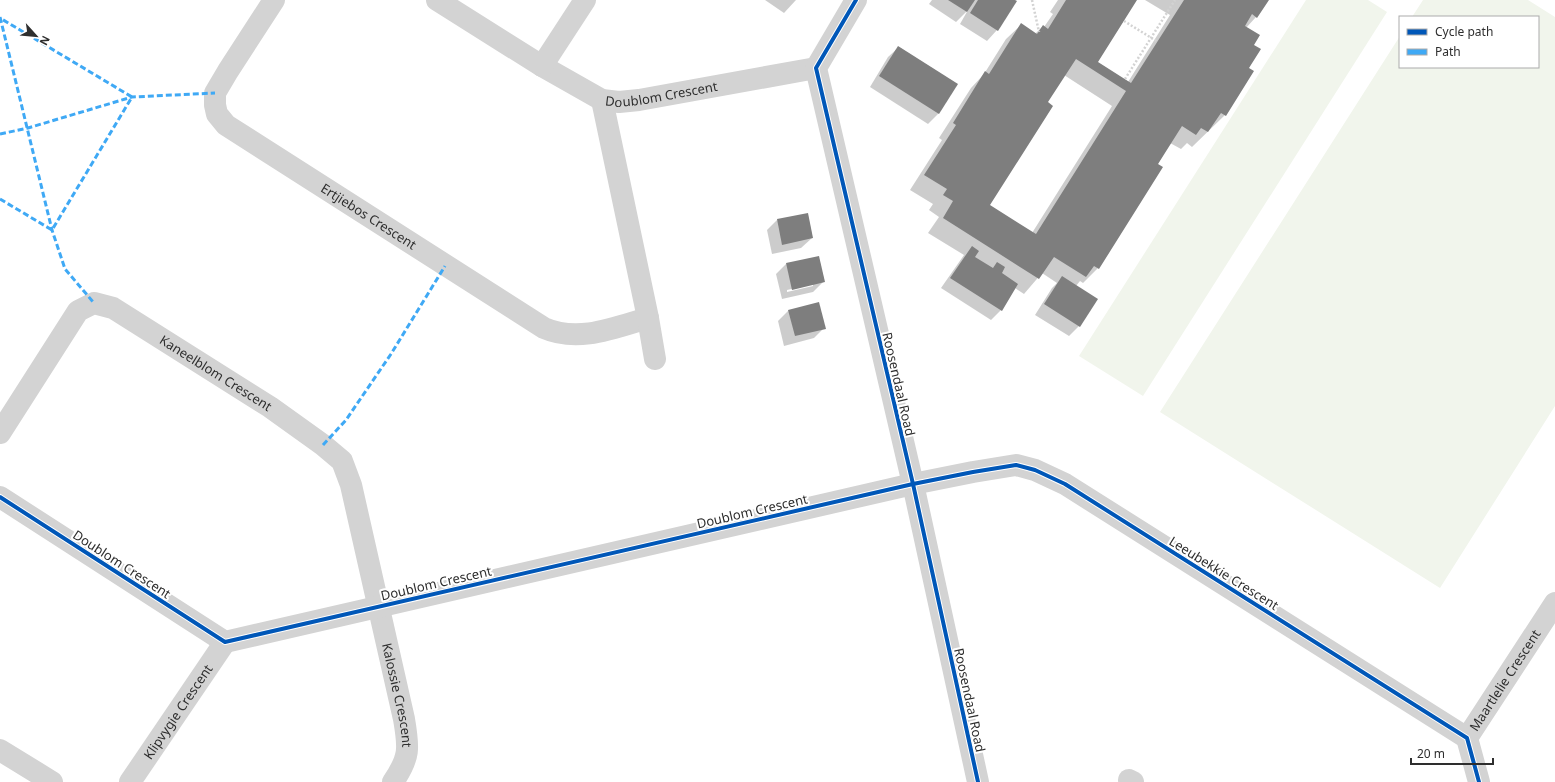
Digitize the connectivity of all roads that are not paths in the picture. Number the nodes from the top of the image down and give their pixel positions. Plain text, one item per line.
1 (274, 0) edge
2 (437, 0) edge
3 (585, 0) edge
4 (856, 0) edge
5 (542, 66) junction
6 (816, 68) junction
7 (602, 100) junction
8 (648, 318) junction
9 (654, 359) dead end
10 (0, 433) edge
11 (913, 484) junction
12 (0, 497) edge
13 (1555, 603) edge
14 (378, 606) junction
15 (226, 642) junction
16 (1467, 738) junction
17 (0, 750) edge
18 (52, 782) edge
19 (130, 782) edge
20 (394, 782) edge
21 (978, 782) edge
22 (1479, 782) edge

1 - 8 street, Ertjiebos Crescent
2 - 5 street, Doublom Crescent
3 - 5 street
4 - 6 street
5 - 7 street, Doublom Crescent
6 - 7 street, Doublom Crescent
6 - 11 street, Roosendaal Road
7 - 8 street
8 - 9 street
10 - 14 street, Kaneelblom Crescent
11 - 14 street, Doublom Crescent
11 - 16 street, Leeubekkie Crescent
11 - 21 street, Roosendaal Road
12 - 15 street, Doublom Crescent
13 - 16 street, Maartlelie Crescent
14 - 15 street, Doublom Crescent
14 - 20 street, Kalossie Crescent
15 - 19 street, Klipvygie Crescent
16 - 22 street
17 - 18 street

